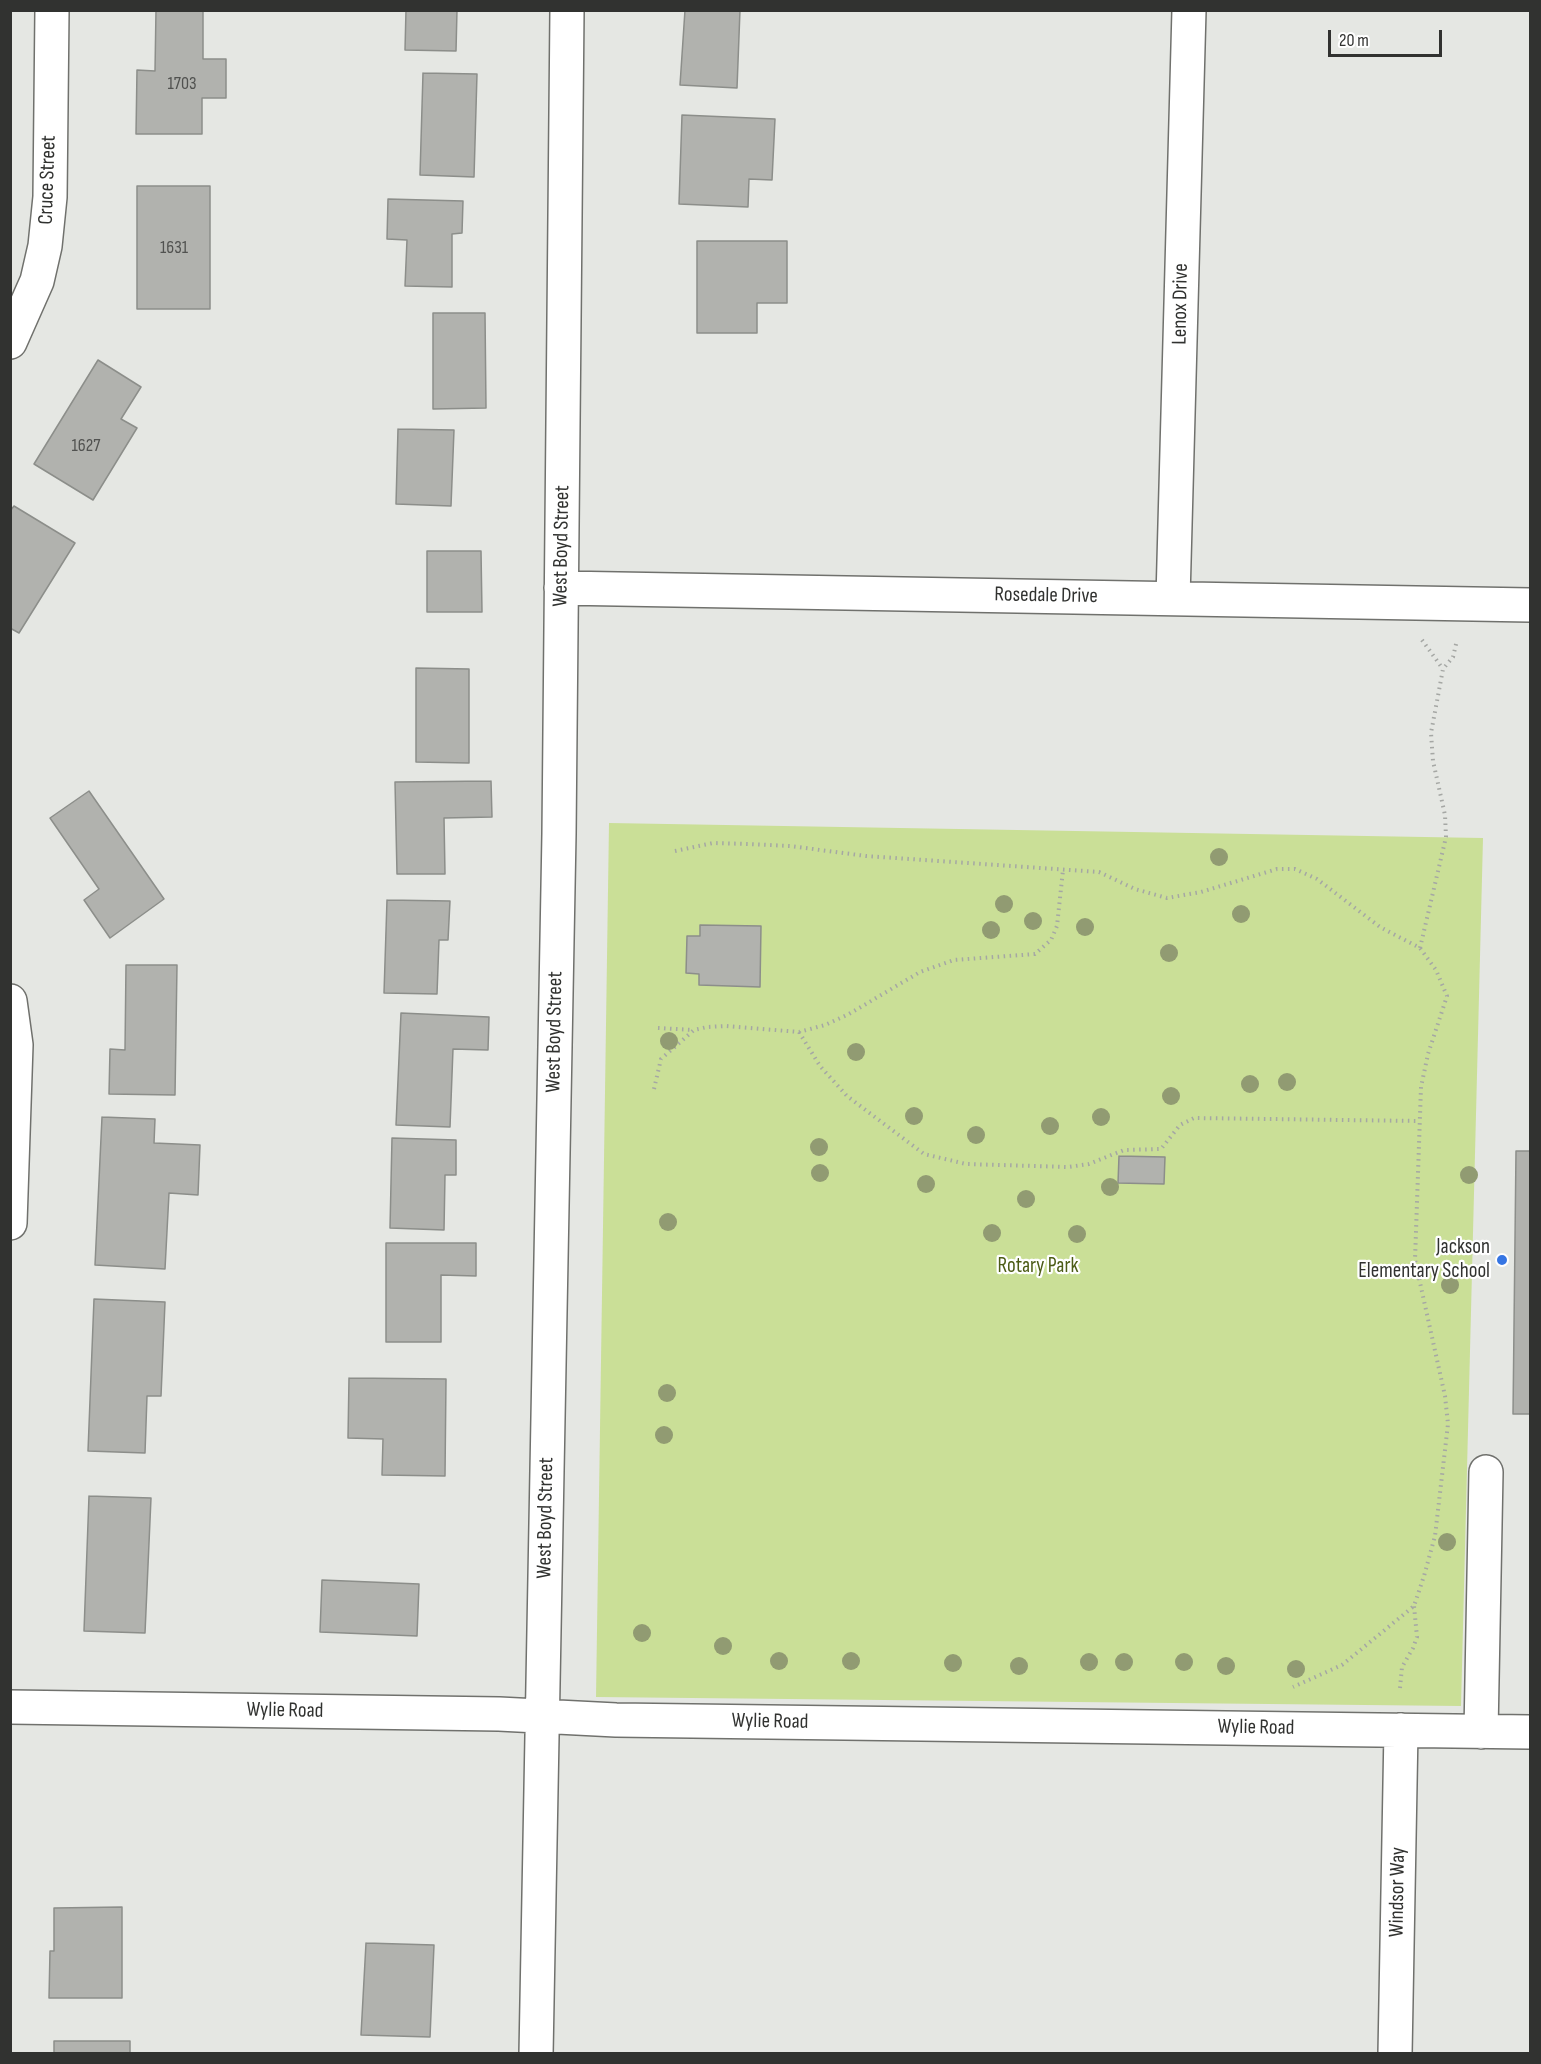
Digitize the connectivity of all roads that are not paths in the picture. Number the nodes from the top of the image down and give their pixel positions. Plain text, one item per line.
1 (52, 10) edge
2 (567, 10) edge
3 (1189, 10) edge
4 (10, 342) edge
5 (561, 588) junction
6 (1173, 598) junction
7 (1530, 605) edge
8 (10, 1001) edge
9 (10, 1223) edge
10 (1486, 1472) dead end
11 (10, 1707) edge
12 (543, 1715) junction
13 (1401, 1730) junction
14 (1481, 1732) junction
15 (1530, 1732) edge
16 (536, 2054) edge
17 (1395, 2054) edge

1 - 4 street, Cruce Street
2 - 5 street, West Boyd Street
3 - 6 street, Lenox Drive
5 - 6 street, Rosedale Drive
5 - 12 street, West Boyd Street
6 - 7 street, Rosedale Drive
8 - 9 street
10 - 14 street
11 - 12 street, Wylie Road
12 - 13 street, Wylie Road
12 - 16 street, West Boyd Street
13 - 14 street, Wylie Road
13 - 17 street, Windsor Way
14 - 15 street, Wylie Road

